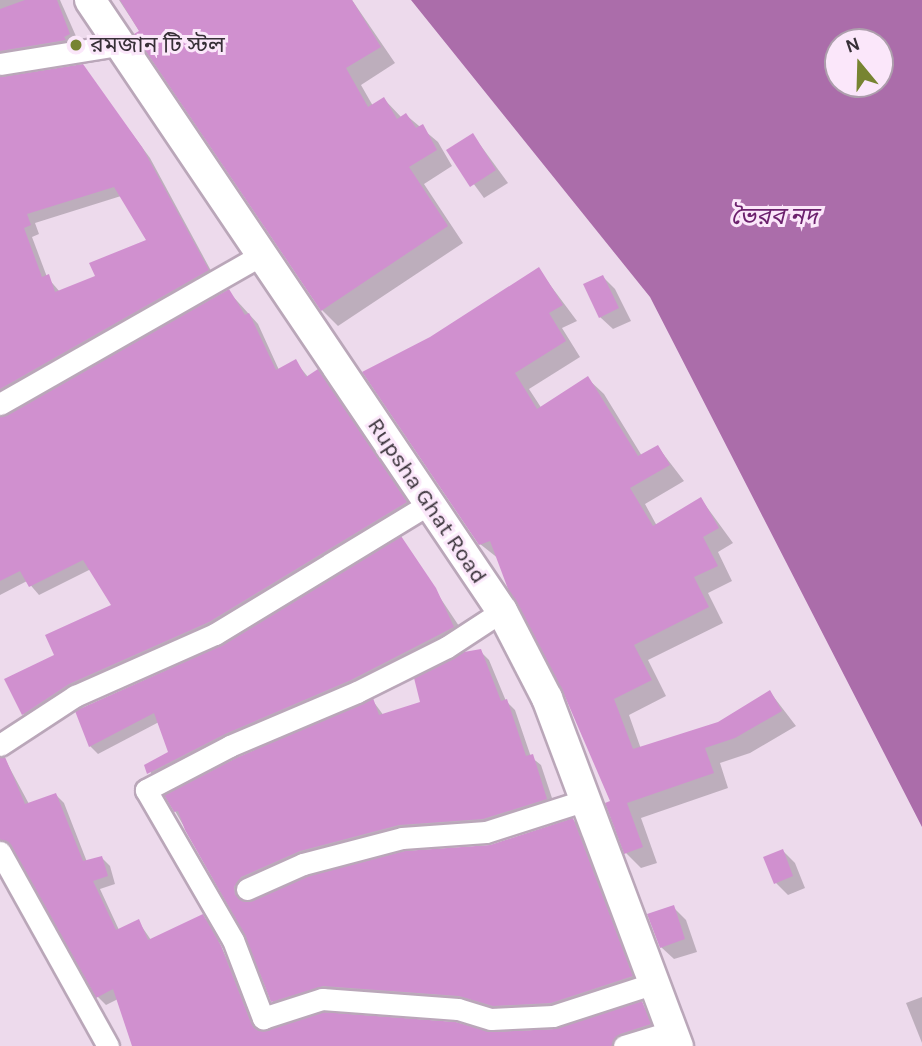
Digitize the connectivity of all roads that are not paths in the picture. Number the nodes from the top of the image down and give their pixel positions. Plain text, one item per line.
1 (90, 0) edge
2 (117, 45) junction
3 (0, 64) edge
4 (263, 254) junction
5 (0, 404) edge
6 (429, 505) junction
7 (502, 611) junction
8 (0, 746) edge
9 (586, 800) junction
10 (0, 852) edge
11 (247, 889) dead end
12 (655, 982) junction
13 (676, 1039) edge
14 (108, 1046) edge
15 (624, 1046) edge

1 - 2 street, Rupsha Ghat Road
2 - 3 street
2 - 4 street, Rupsha Ghat Road
4 - 5 street
4 - 6 street, Rupsha Ghat Road
6 - 7 street, Rupsha Ghat Road
6 - 8 street
7 - 9 street, Rupsha Ghat Road
7 - 12 street
9 - 11 street
9 - 12 street, Rupsha Ghat Road
10 - 14 street
12 - 13 street, Rupsha Ghat Road
13 - 15 street

